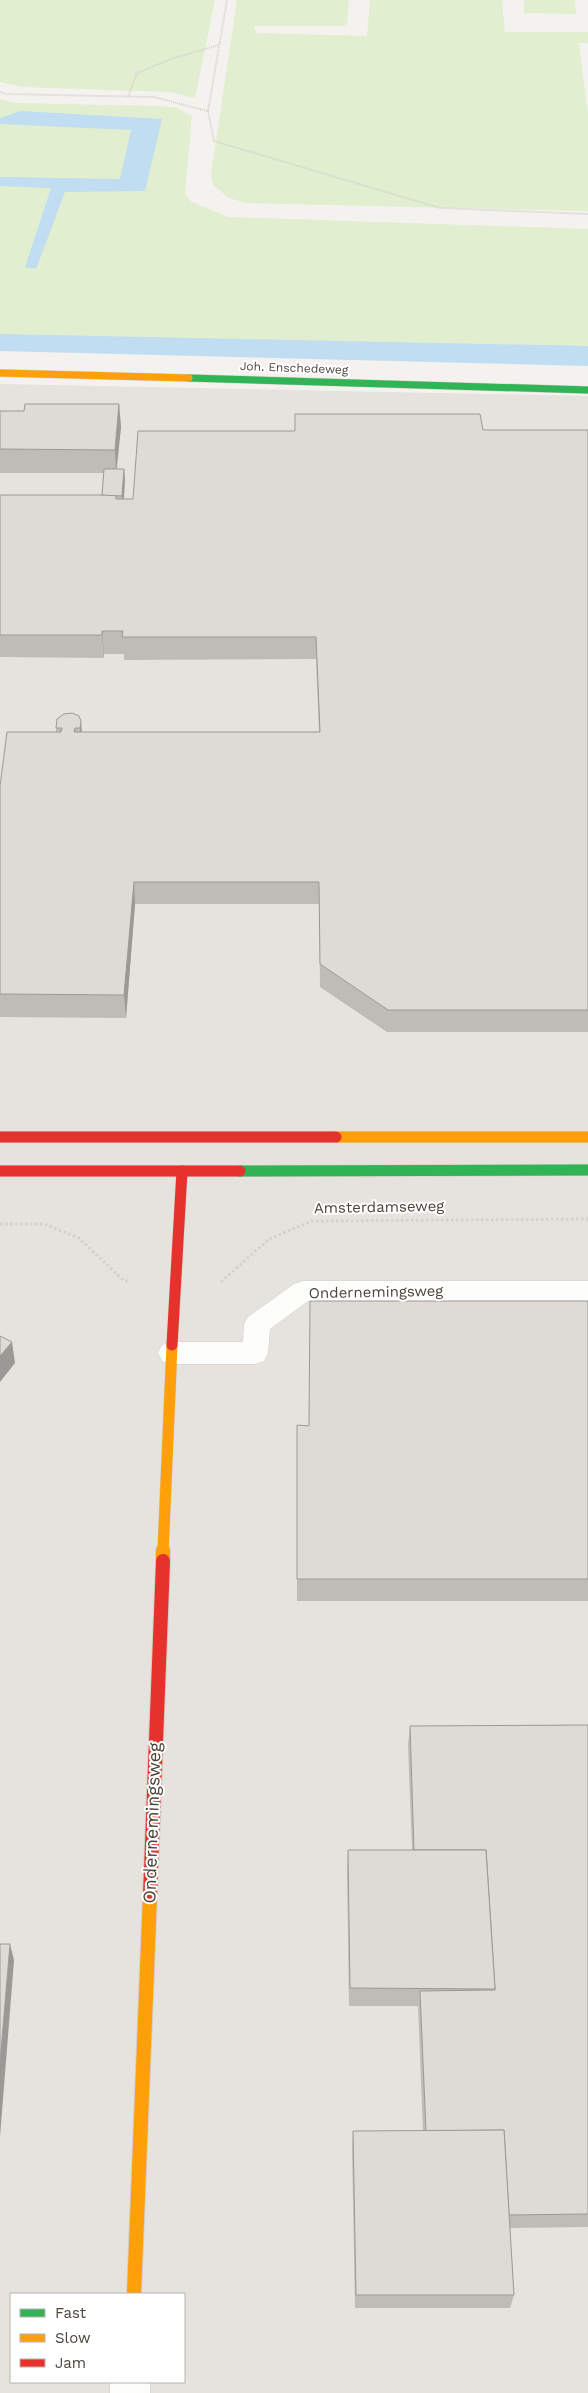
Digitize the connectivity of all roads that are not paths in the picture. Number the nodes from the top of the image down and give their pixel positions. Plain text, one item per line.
1 (0, 373) edge
2 (588, 390) edge
3 (0, 1137) edge
4 (588, 1137) edge
5 (588, 1170) edge
6 (0, 1171) edge
7 (182, 1171) junction
8 (588, 1291) edge
9 (171, 1353) junction
10 (134, 2293) edge

1 - 2 street, Joh. Enschedeweg
3 - 4 street
5 - 7 street
6 - 7 street
7 - 9 street, Ondernemingsweg
8 - 9 lane, Ondernemingsweg
9 - 10 street, Ondernemingsweg

